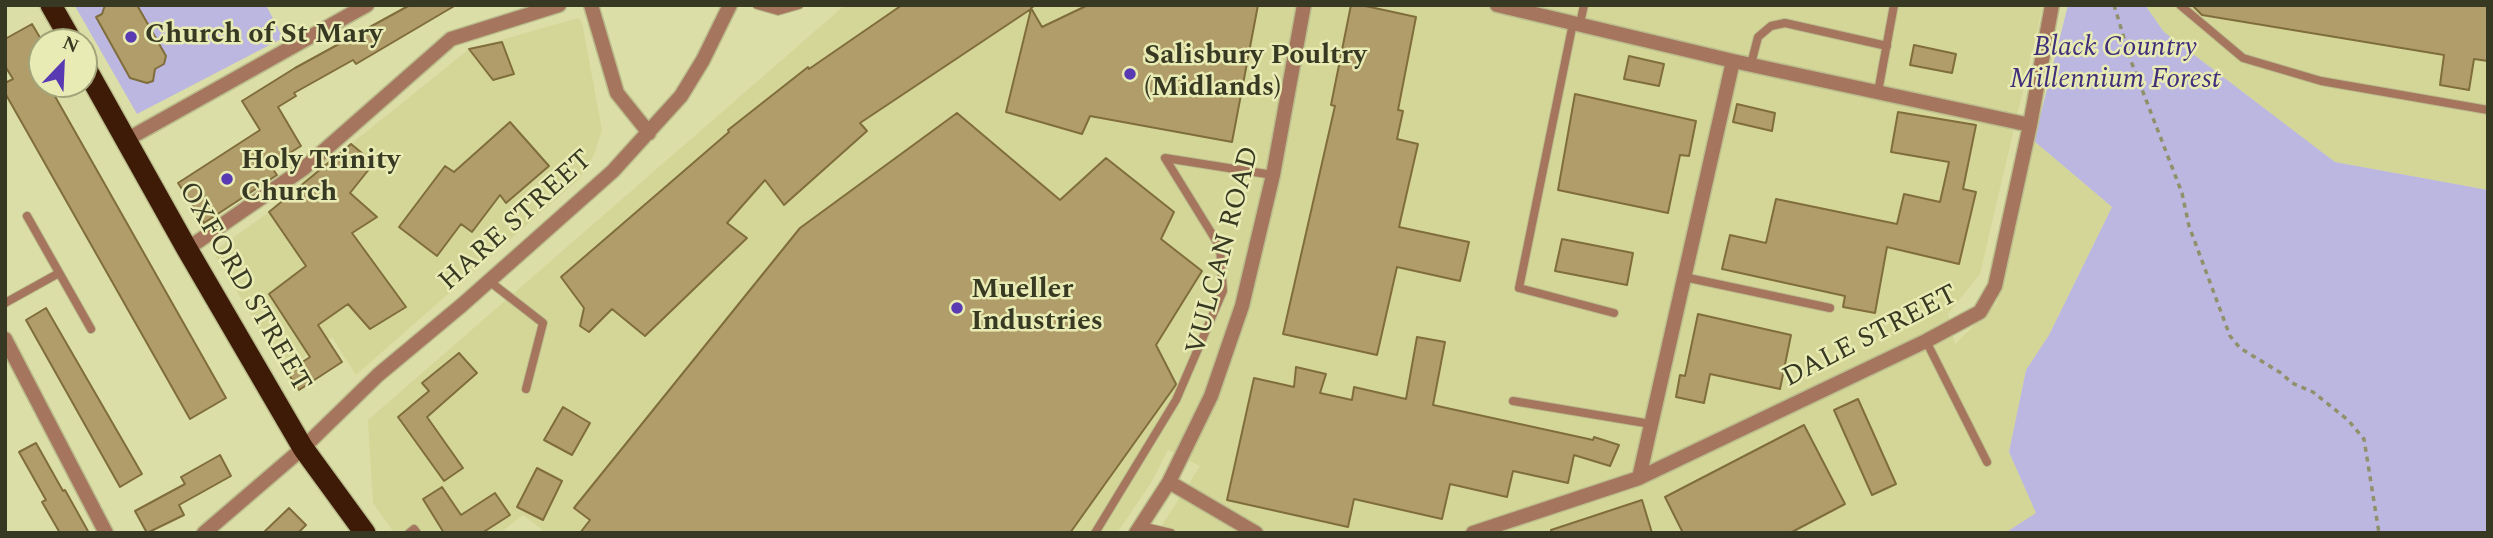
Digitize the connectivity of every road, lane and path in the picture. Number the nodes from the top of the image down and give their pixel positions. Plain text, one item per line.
1 (51, 5) edge
2 (367, 5) edge
3 (559, 5) edge
4 (591, 5) edge
5 (730, 5) edge
6 (757, 5) edge
7 (799, 5) edge
8 (1304, 5) edge
9 (1497, 5) edge
10 (1584, 5) edge
11 (1894, 5) edge
12 (2052, 5) edge
13 (2113, 5) edge
14 (2180, 5) edge
15 (1576, 24) junction
16 (64, 28) edge
17 (1887, 46) junction
18 (1734, 61) junction
19 (1751, 64) junction
20 (98, 90) edge
21 (1878, 92) junction
22 (2488, 110) edge
23 (2030, 125) junction
24 (649, 133) junction
25 (126, 141) junction
26 (1273, 176) junction
27 (27, 216) dead end
28 (187, 249) junction
29 (59, 273) junction
30 (1684, 277) junction
31 (489, 281) junction
32 (5, 303) edge
33 (1830, 308) dead end
34 (1614, 313) dead end
35 (91, 329) dead end
36 (5, 339) edge
37 (1926, 341) junction
38 (526, 390) dead end
39 (1513, 401) dead end
40 (1651, 424) junction
41 (303, 448) junction
42 (1987, 462) dead end
43 (1639, 478) junction
44 (1169, 482) junction
45 (1138, 529) edge
46 (106, 533) edge
47 (204, 533) edge
48 (365, 533) edge
49 (409, 533) edge
50 (417, 533) edge
51 (1095, 533) edge
52 (1171, 533) edge
53 (1255, 533) edge
54 (1473, 533) edge
55 (2379, 533) edge

1 - 16 highway
2 - 25 street
3 - 28 street
4 - 24 street
5 - 24 street, HARE STREET
6 - 7 lane
8 - 26 street, VULCAN ROAD
9 - 15 street
10 - 15 lane
11 - 17 lane
12 - 23 street, DALE STREET
13 - 55 path
14 - 22 lane
15 - 18 street
15 - 34 lane
17 - 19 lane
17 - 21 lane
18 - 19 street
18 - 30 street
19 - 21 street
20 - 25 highway, OXFORD STREET
21 - 23 street
23 - 37 street, DALE STREET
24 - 31 street, HARE STREET
25 - 28 highway, OXFORD STREET
26 - 44 street, VULCAN ROAD
26 - 51 lane
27 - 29 lane
28 - 41 highway, OXFORD STREET
29 - 32 lane
29 - 35 lane
30 - 33 lane
30 - 40 street
31 - 38 lane
31 - 41 street, HARE STREET
36 - 46 street
37 - 42 lane
37 - 43 street, DALE STREET
39 - 40 lane
40 - 43 street
41 - 47 street, HARE STREET
41 - 48 highway, OXFORD STREET
43 - 54 street, DALE STREET
44 - 45 street, VULCAN ROAD
44 - 53 street
45 - 52 lane
49 - 50 lane

